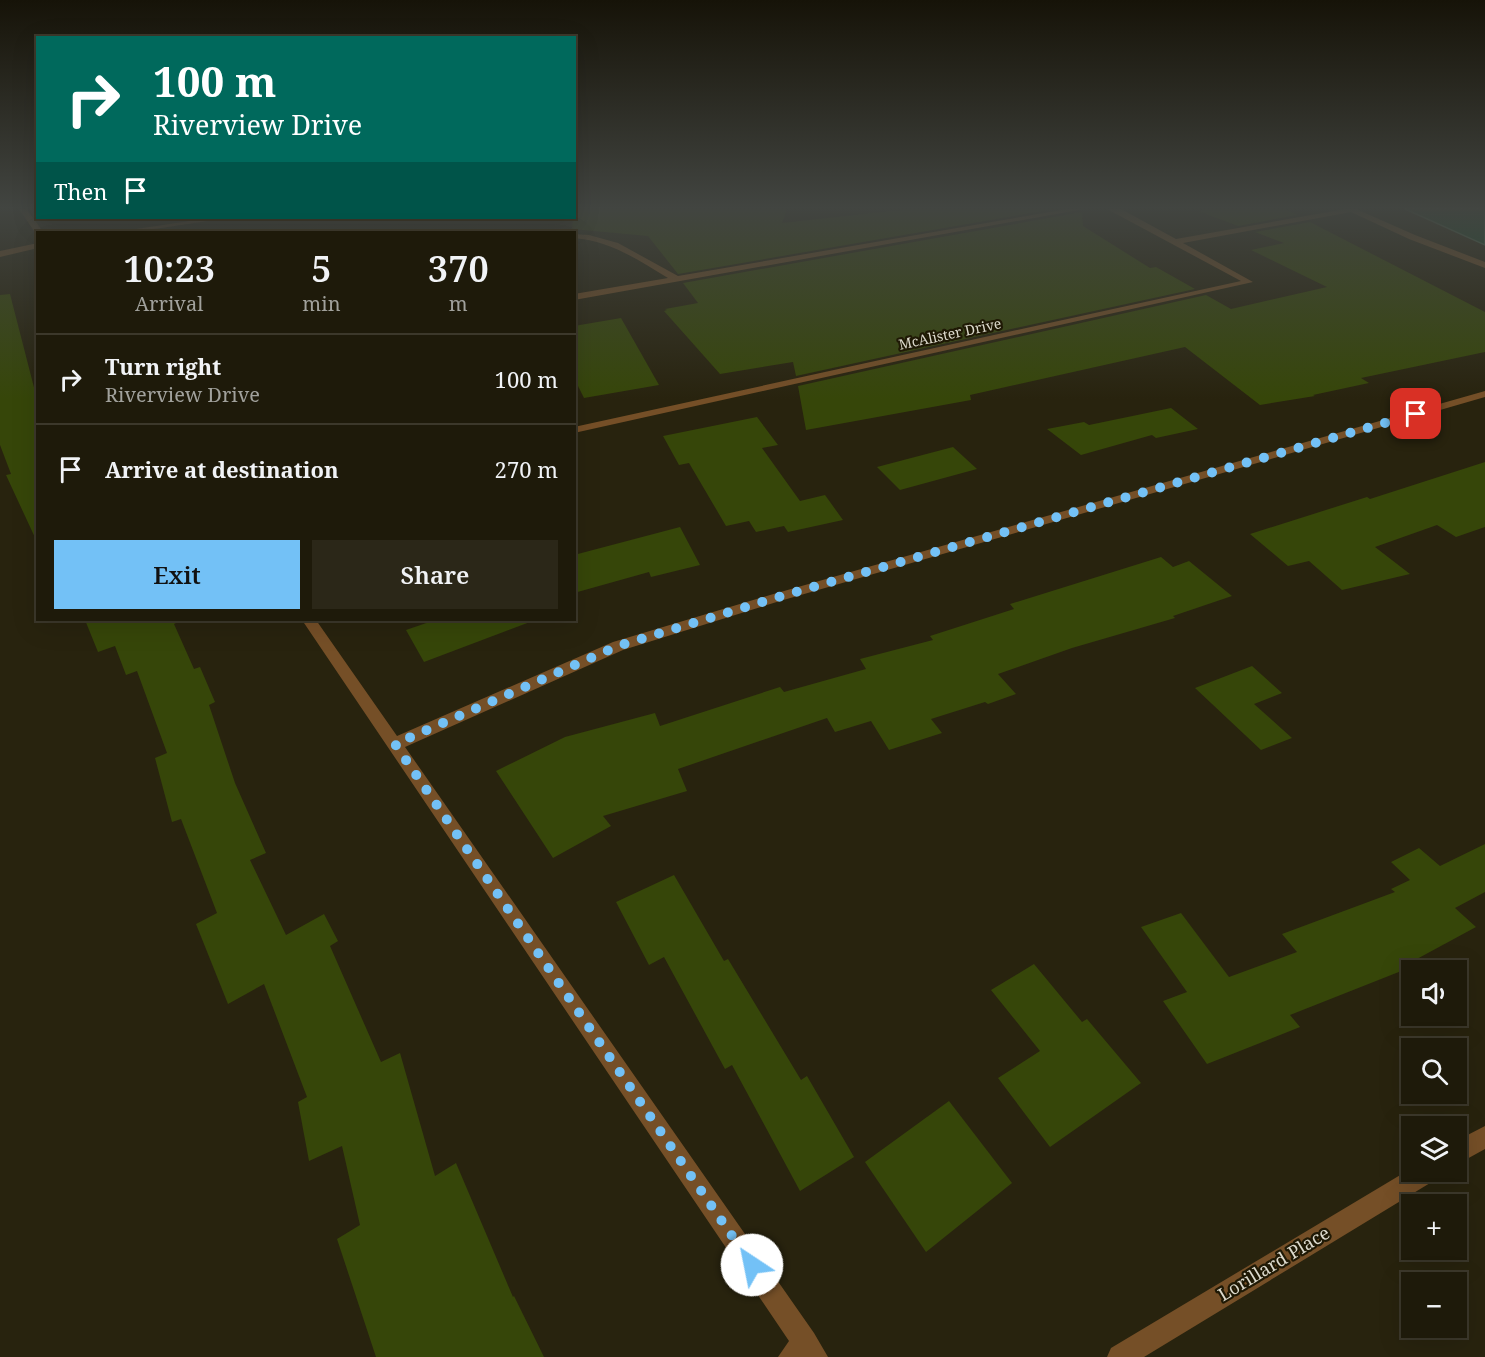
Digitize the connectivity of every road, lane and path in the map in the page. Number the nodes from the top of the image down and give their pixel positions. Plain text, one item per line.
1 (665, 272) edge
2 (715, 272) edge
3 (1232, 272) edge
4 (676, 279) junction
5 (576, 297) edge
6 (1485, 394) edge
7 (576, 430) edge
8 (310, 621) edge
9 (395, 744) junction
10 (1485, 1137) edge
11 (1467, 1148) edge
12 (1410, 1182) edge
13 (804, 1352) edge
14 (1120, 1357) edge

1 - 4 street
2 - 4 street
3 - 7 street, McAlister Drive
4 - 5 street
6 - 9 street
8 - 9 street
9 - 13 street
10 - 11 street
12 - 14 street, Lorillard Place

